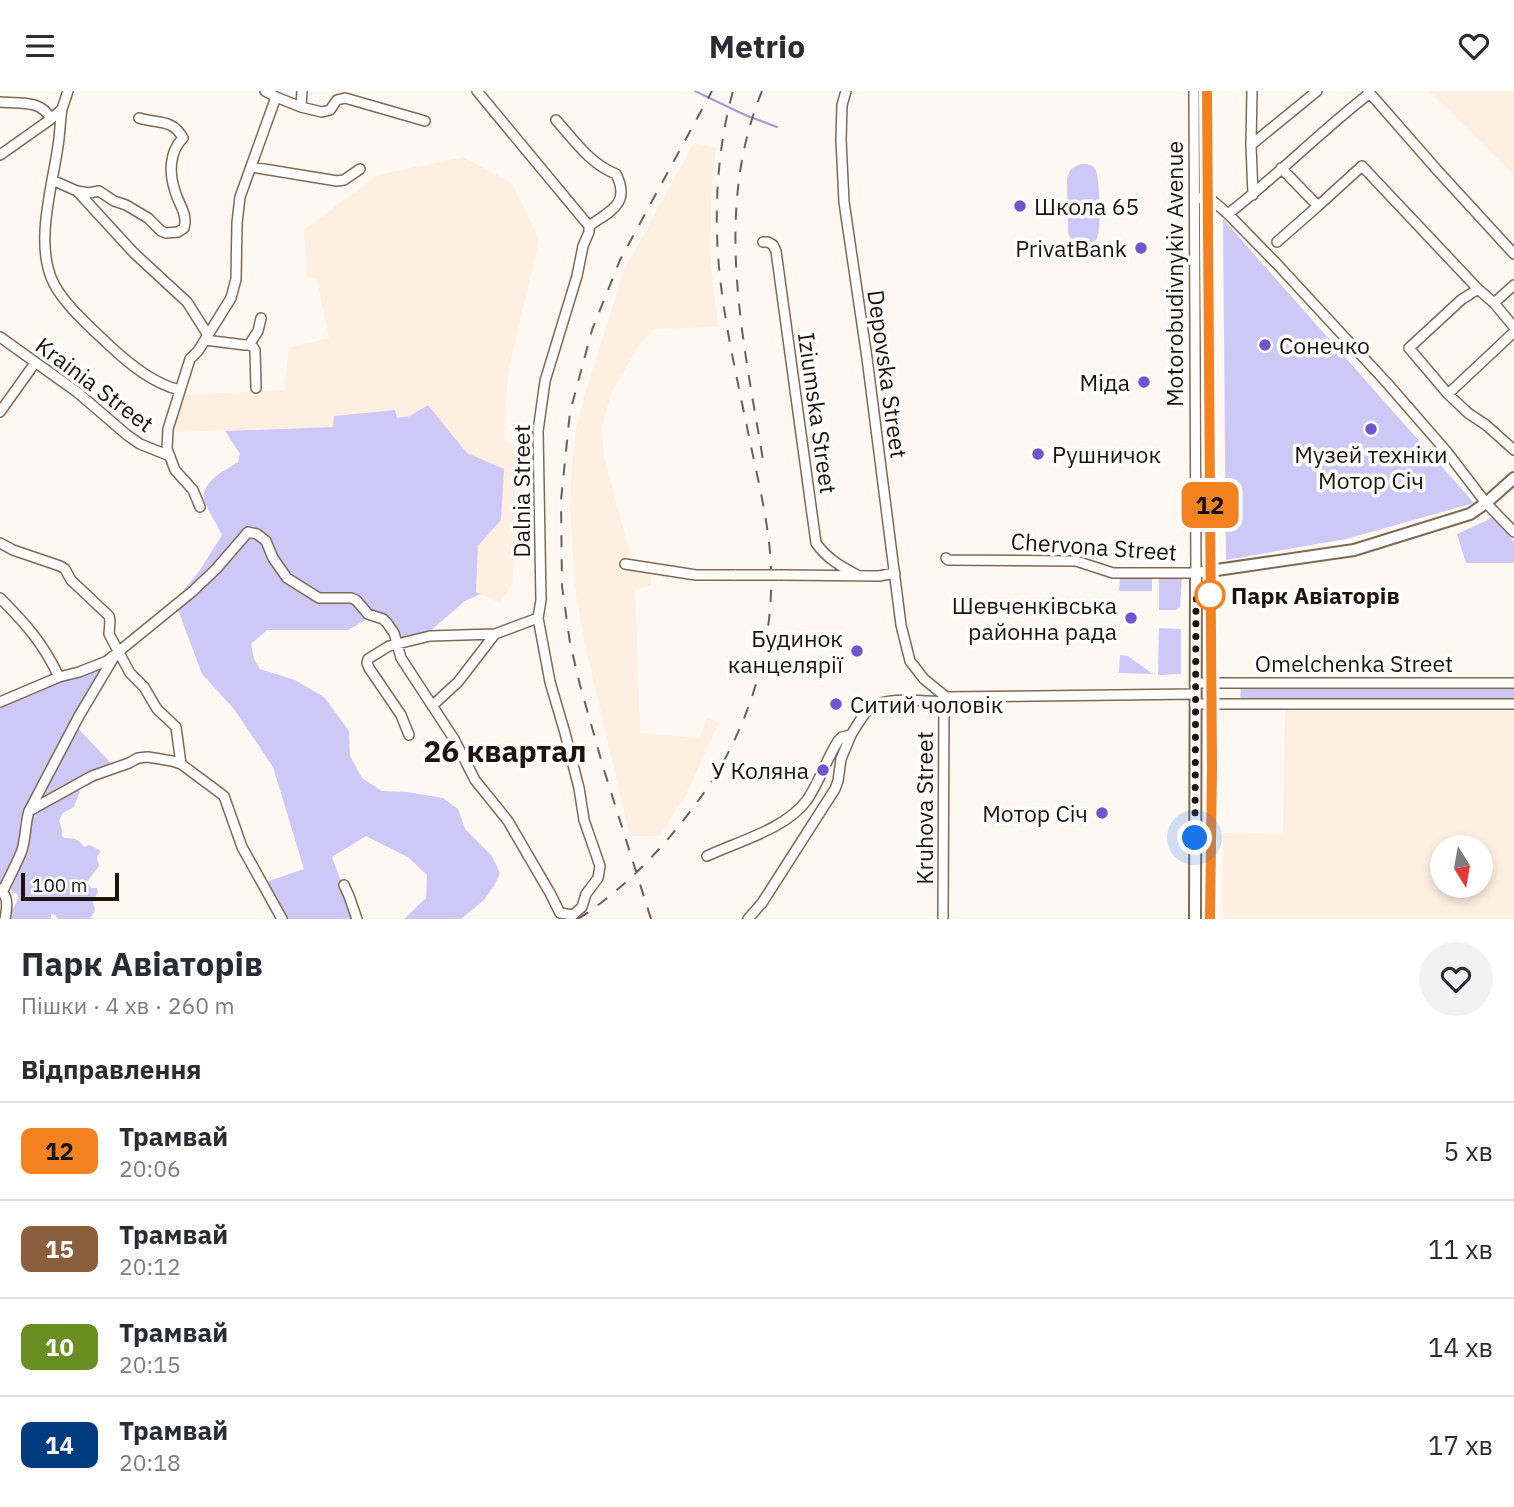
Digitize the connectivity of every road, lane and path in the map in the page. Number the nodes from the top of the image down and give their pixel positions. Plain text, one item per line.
1 (68, 91) edge
2 (265, 91) edge
3 (302, 91) edge
4 (477, 91) edge
5 (846, 91) edge
6 (1194, 91) edge
7 (1252, 91) edge
8 (1317, 91) edge
9 (1369, 92) edge
10 (276, 97) junction
11 (0, 102) edge
12 (301, 107) junction
13 (62, 109) junction
14 (139, 118) dead end
15 (51, 119) junction
16 (556, 120) dead end
17 (425, 121) dead end
18 (1251, 145) junction
19 (0, 155) edge
20 (252, 167) junction
21 (1281, 168) junction
22 (360, 169) dead end
23 (52, 180) junction
24 (77, 191) junction
25 (1253, 195) junction
26 (1195, 197) junction
27 (1318, 206) junction
28 (1228, 214) junction
29 (589, 226) junction
30 (763, 242) dead end
31 (1277, 242) dead end
32 (1514, 254) edge
33 (1514, 285) edge
34 (1478, 289) junction
35 (1494, 303) junction
36 (261, 318) dead end
37 (1514, 330) edge
38 (0, 337) edge
39 (206, 337) junction
40 (249, 345) junction
41 (35, 363) junction
42 (256, 388) dead end
43 (180, 390) junction
44 (1448, 394) junction
45 (0, 412) edge
46 (1514, 450) edge
47 (170, 456) junction
48 (1514, 478) edge
49 (1486, 503) junction
50 (200, 507) dead end
51 (1514, 532) edge
52 (0, 543) edge
53 (946, 558) dead end
54 (625, 564) dead end
55 (895, 573) junction
56 (1196, 573) junction
57 (859, 576) junction
58 (0, 598) edge
59 (538, 618) junction
60 (495, 634) junction
61 (397, 643) junction
62 (119, 650) junction
63 (59, 677) junction
64 (1514, 683) edge
65 (1195, 694) junction
66 (945, 700) junction
67 (0, 702) edge
68 (1514, 703) edge
69 (432, 706) junction
70 (409, 735) dead end
71 (851, 735) junction
72 (181, 764) junction
73 (29, 811) junction
74 (707, 856) dead end
75 (344, 885) dead end
76 (2, 890) edge
77 (5, 919) edge
78 (280, 919) edge
79 (357, 919) edge
80 (748, 919) edge
81 (943, 919) edge
82 (1195, 919) edge

1 - 13 street
2 - 10 street
3 - 12 street
4 - 29 street
5 - 55 street, Depovska Street
6 - 26 street, Motorobudivnykiv Avenue
7 - 18 street
8 - 18 street
9 - 21 street
9 - 32 street
10 - 12 street
10 - 20 street
11 - 15 street
12 - 17 street
13 - 15 street
13 - 23 street
14 - 24 street
15 - 19 street
16 - 29 street
18 - 25 street
20 - 22 street
20 - 39 street
21 - 25 street
21 - 27 street
23 - 24 street
23 - 43 street
24 - 39 street
25 - 28 street
26 - 28 street
26 - 56 street, Motorobudivnykiv Avenue
27 - 31 street
27 - 34 street
28 - 49 street
29 - 59 street, Dalnia Street
30 - 57 street, Iziumska Street
33 - 35 street
34 - 35 street
34 - 44 street
35 - 37 street
36 - 40 street
37 - 44 street
38 - 41 street, Krainia Street
39 - 40 street
39 - 43 street
40 - 42 street
41 - 45 street
41 - 47 street, Krainia Street
43 - 47 street
44 - 46 street
47 - 50 street
48 - 49 main road, Chervona Street
49 - 51 street
49 - 56 main road, Chervona Street
52 - 62 street
53 - 56 street, Chervona Street
54 - 57 street, bridge
55 - 57 street
55 - 66 street, Depovska Street
56 - 65 main road, Motorobudivnykiv Avenue
58 - 63 street
59 - 60 street
59 - 69 street, Dalnia Street
60 - 61 street
60 - 69 street
61 - 62 street
61 - 69 street
61 - 70 street
62 - 63 street
62 - 72 street
62 - 73 street
63 - 67 street
64 - 65 street, Omelchenka Street
65 - 66 street, Omelchenka Street
65 - 68 street, Omelchenka Street
65 - 82 main road, Motorobudivnykiv Avenue
66 - 71 street
66 - 81 street, Kruhova Street
71 - 74 street
71 - 80 street
72 - 73 street
72 - 78 street
73 - 76 street
75 - 79 street
76 - 77 street

